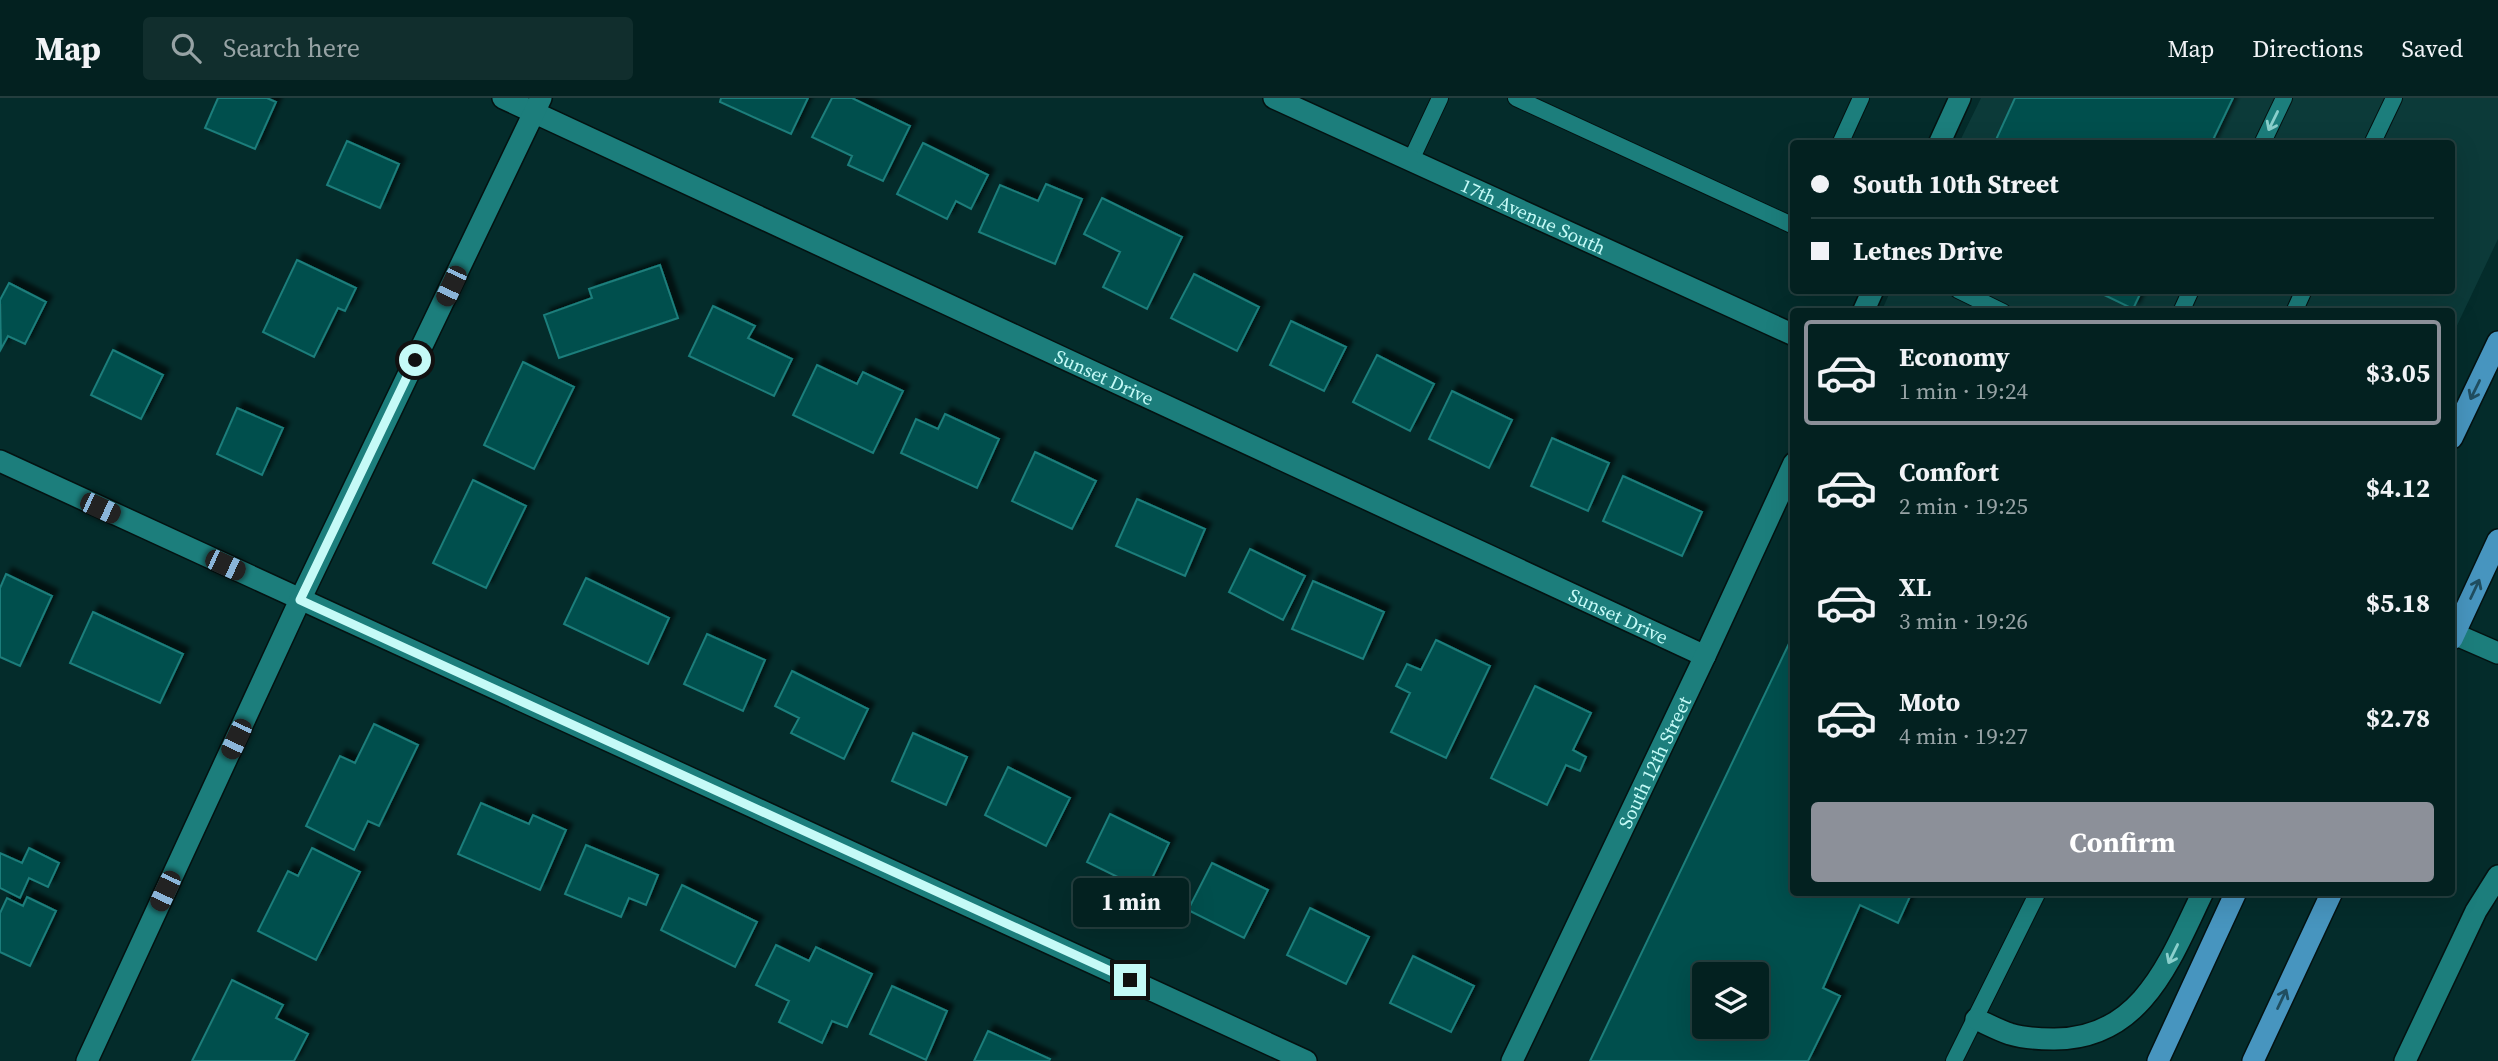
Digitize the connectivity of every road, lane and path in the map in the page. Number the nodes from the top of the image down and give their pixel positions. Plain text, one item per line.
1 (503, 98) edge
2 (1274, 98) edge
3 (1440, 98) edge
4 (1516, 98) edge
5 (1861, 98) edge
6 (1960, 98) edge
7 (2284, 98) edge
8 (2393, 98) edge
9 (537, 105) edge
10 (1842, 140) edge
11 (1941, 140) edge
12 (2264, 140) edge
13 (2374, 140) edge
14 (1411, 160) junction
15 (1790, 224) edge
16 (1966, 294) edge
17 (1995, 308) edge
18 (1790, 333) edge
19 (2498, 342) edge
20 (2455, 432) edge
21 (0, 461) edge
22 (1790, 472) edge
23 (2498, 540) edge
24 (300, 600) junction
25 (2455, 631) edge
26 (2455, 636) edge
27 (2498, 653) edge
28 (1705, 656) junction
29 (2498, 876) edge
30 (2036, 896) edge
31 (2201, 896) edge
32 (2234, 896) edge
33 (2330, 896) edge
34 (1976, 1019) junction
35 (87, 1061) edge
36 (1306, 1061) edge
37 (1512, 1061) edge
38 (1954, 1061) edge
39 (2158, 1061) edge
40 (2253, 1061) edge
41 (2405, 1061) edge

1 - 9 street, Sunset Drive
2 - 14 street, 17th Avenue South
3 - 14 lane
4 - 15 lane
5 - 10 lane
6 - 11 street
7 -> 12 lane
8 - 13 lane
9 - 24 street
9 - 28 street, Sunset Drive
14 - 18 street, 17th Avenue South
16 - 17 lane
19 -> 20 main road
21 - 24 street
22 - 28 street, South 12th Street
25 -> 23 main road
24 - 35 street
24 - 36 street
26 - 27 street
28 - 37 street, South 12th Street
29 - 41 street
30 - 34 lane
31 -> 34 street
32 - 39 main road
40 -> 33 main road
34 - 38 lane

